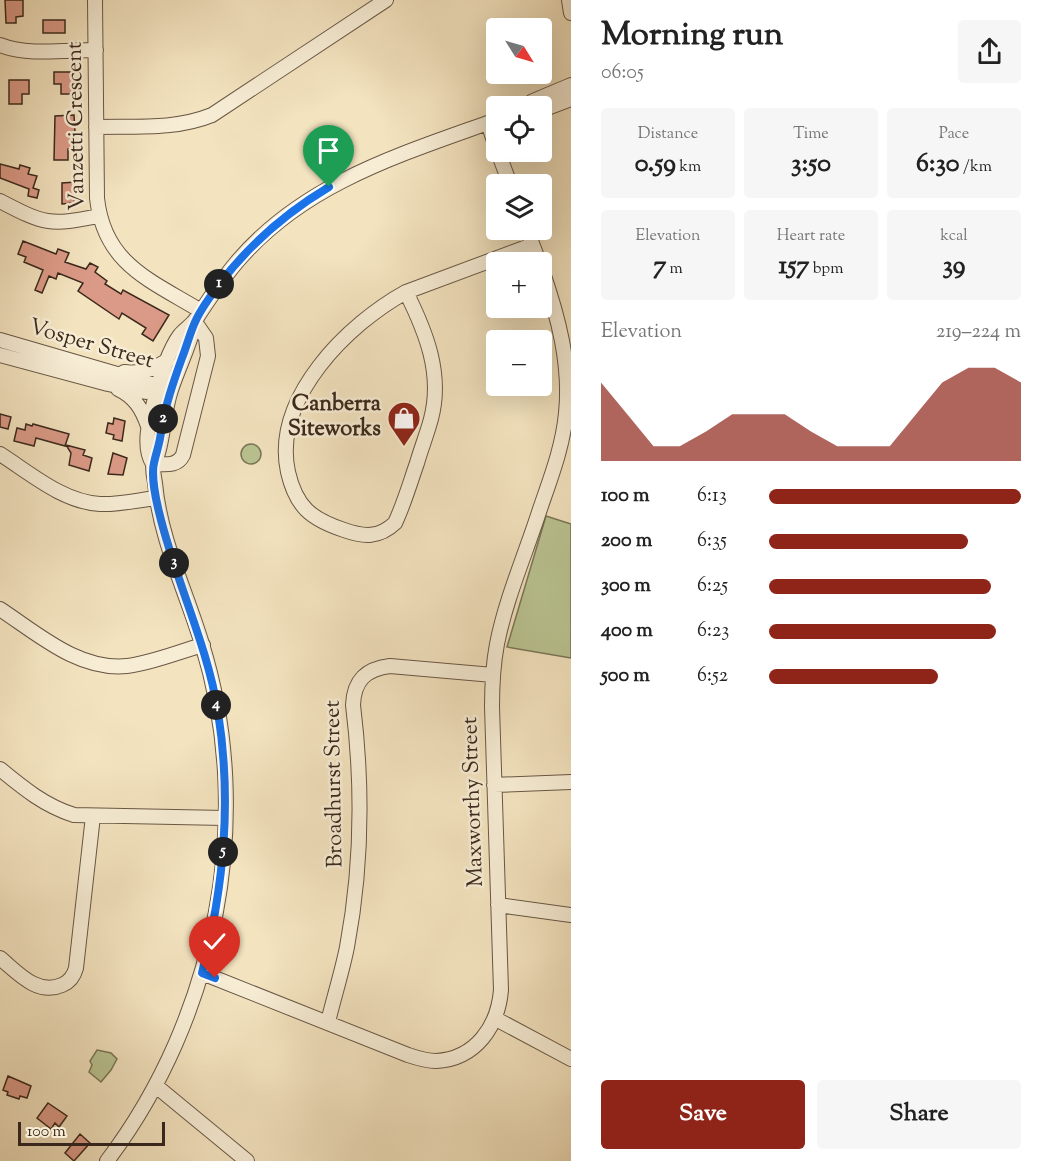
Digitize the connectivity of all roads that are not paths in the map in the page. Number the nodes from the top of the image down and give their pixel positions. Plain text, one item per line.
1 (95, 0) edge
2 (386, 0) edge
3 (569, 0) edge
4 (571, 13) edge
5 (0, 45) edge
6 (96, 50) junction
7 (571, 85) edge
8 (545, 96) edge
9 (571, 99) edge
10 (552, 106) edge
11 (486, 123) edge
12 (96, 127) junction
13 (0, 201) edge
14 (99, 216) junction
15 (530, 240) edge
16 (532, 245) junction
17 (535, 252) edge
18 (406, 292) junction
19 (552, 300) edge
20 (198, 316) junction
21 (0, 340) edge
22 (0, 355) edge
23 (168, 360) junction
24 (104, 369) junction
25 (108, 384) junction
26 (163, 392) junction
27 (149, 428) junction
28 (0, 454) edge
29 (153, 464) junction
30 (156, 498) junction
31 (0, 609) edge
32 (202, 645) junction
33 (493, 675) junction
34 (0, 769) edge
35 (571, 782) edge
36 (494, 784) junction
37 (93, 816) junction
38 (225, 818) junction
39 (498, 905) junction
40 (571, 915) edge
41 (0, 958) edge
42 (202, 973) junction
43 (496, 1019) junction
44 (328, 1022) junction
45 (571, 1059) edge
46 (156, 1086) junction
47 (107, 1161) edge
48 (247, 1161) edge

1 - 6 street, Vanzetti Crescent
2 - 12 street
3 - 4 street
5 - 6 street
6 - 12 street, Vanzetti Crescent
7 - 8 street
9 - 10 street
11 - 20 street
12 - 14 street, Vanzetti Crescent
13 - 14 street
14 - 20 street, Vanzetti Crescent
15 - 16 street
16 - 17 street
16 - 18 street
18 - 18 street
19 - 33 street, Maxworthy Street
20 - 23 street
20 - 26 street
20 - 29 street
21 - 24 street, Vosper Street
22 - 25 street, Vosper Street
23 - 24 street
23 - 26 street
24 - 26 street, Vosper Street
25 - 26 street, Vosper Street
25 - 27 street
26 - 27 street
26 - 29 street
27 - 29 street
28 - 30 street
29 - 30 street
30 - 32 street
31 - 32 street
32 - 38 street
33 - 36 street, Maxworthy Street
33 - 44 street, Broadhurst Street
34 - 37 street
35 - 36 street
36 - 39 street, Maxworthy Street
37 - 38 street
37 - 41 street
38 - 42 street
39 - 40 street
39 - 43 street, Maxworthy Street
42 - 44 street, Maxworthy Street
42 - 46 street
43 - 44 street, Maxworthy Street
43 - 45 street
46 - 47 street
46 - 48 street

